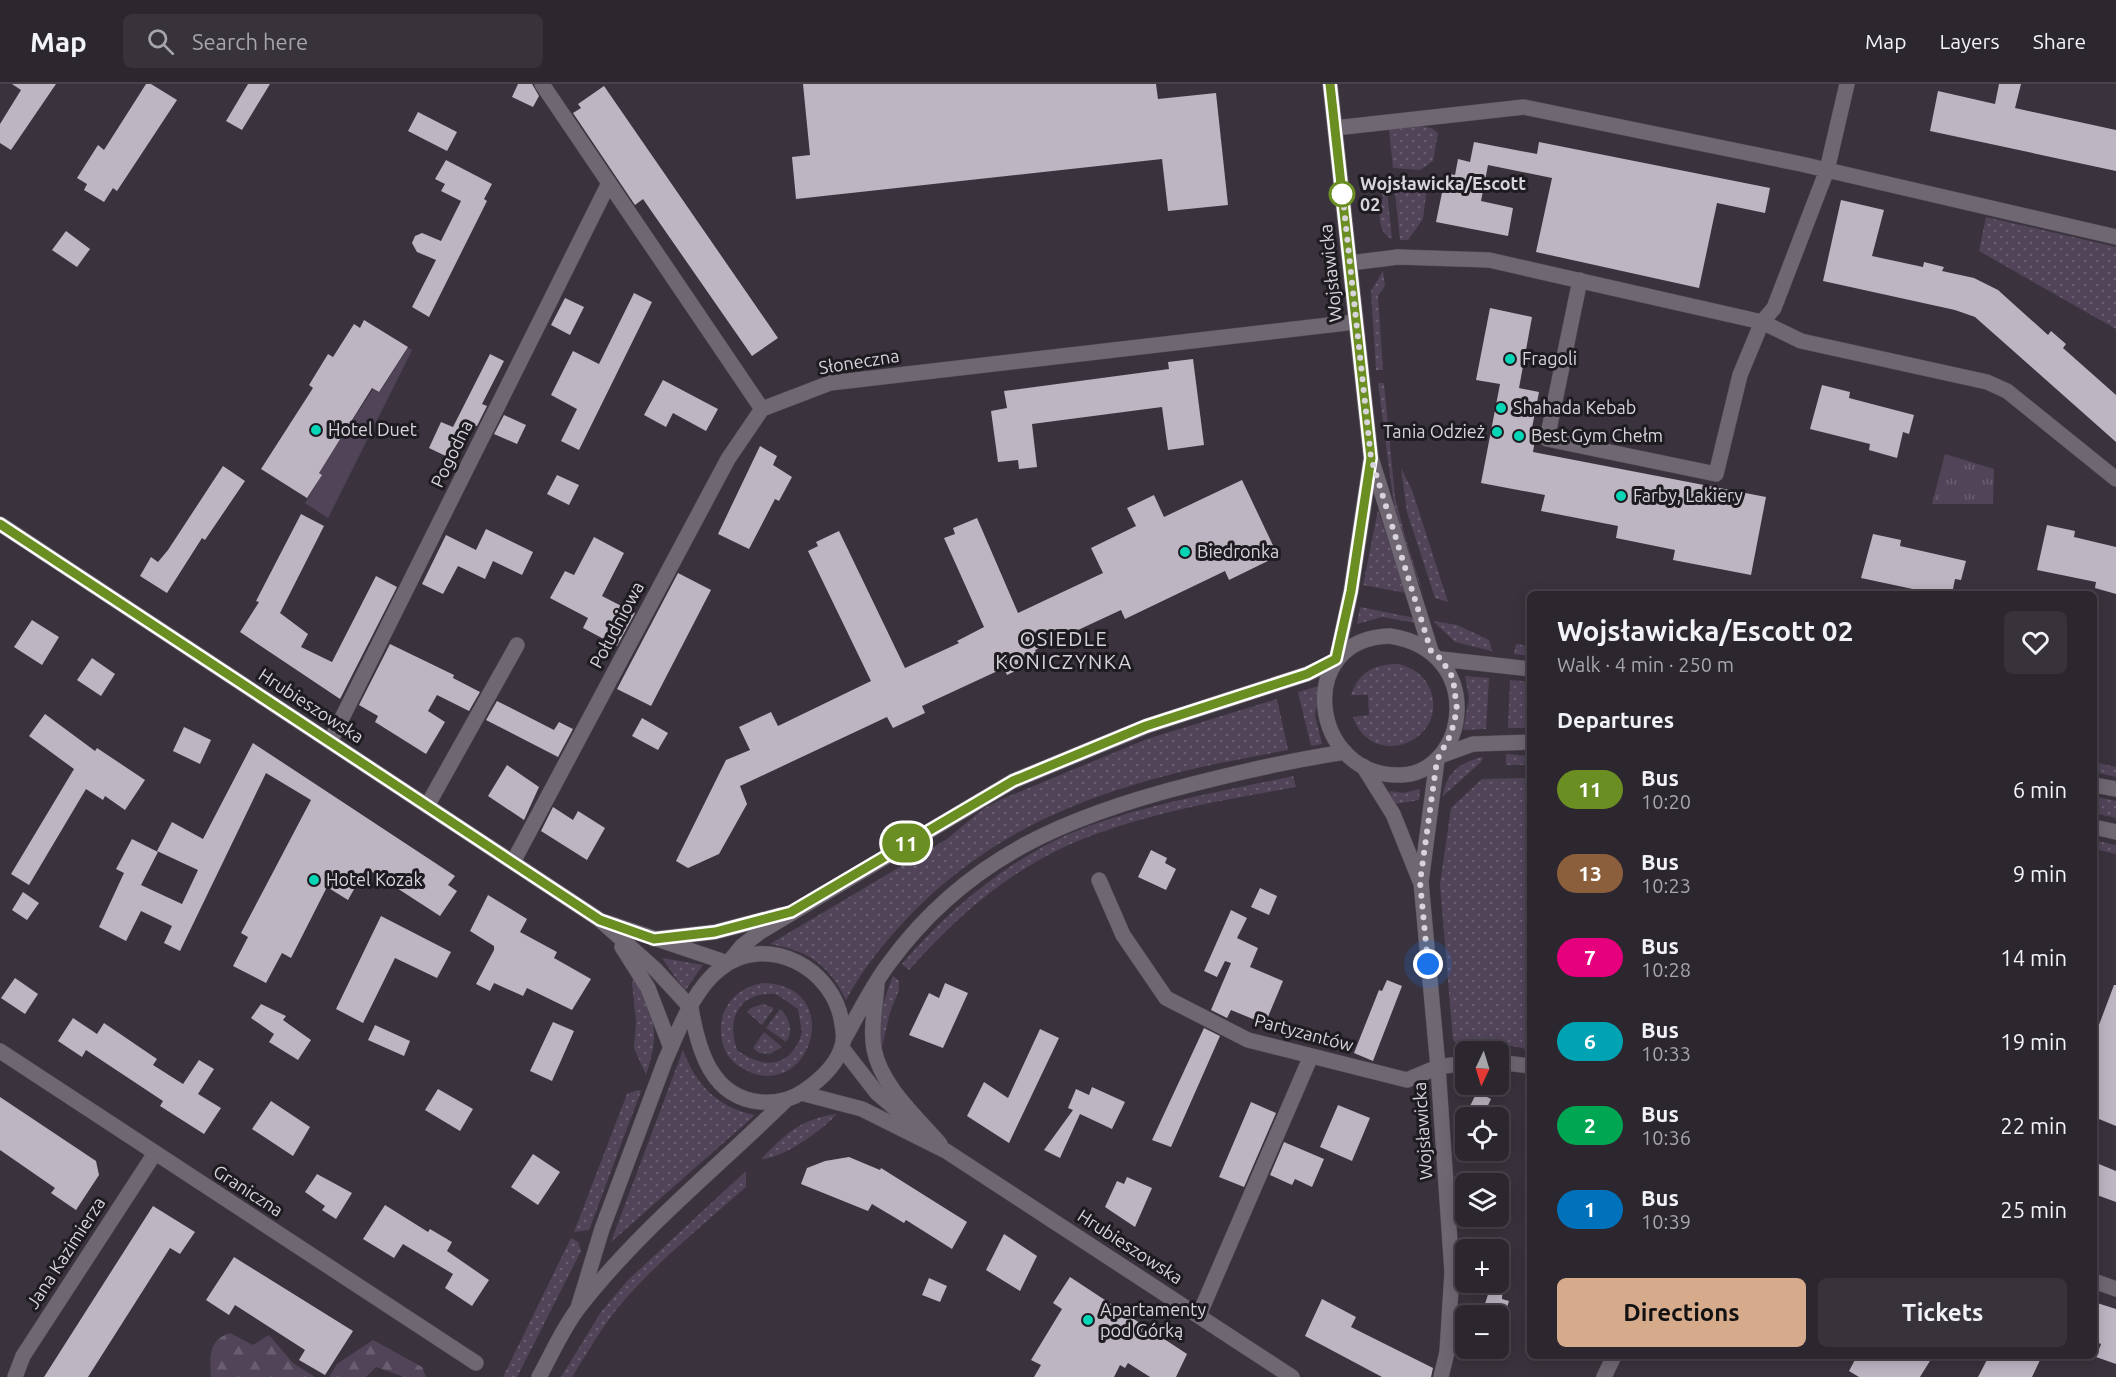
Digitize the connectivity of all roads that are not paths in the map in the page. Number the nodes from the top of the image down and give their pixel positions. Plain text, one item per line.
1 (542, 84) edge
2 (1330, 84) edge
3 (1846, 84) edge
4 (1335, 128) junction
5 (1827, 170) junction
6 (609, 183) junction
7 (2116, 237) edge
8 (1350, 263) junction
9 (1580, 280) junction
10 (1355, 322) junction
11 (1762, 322) junction
12 (762, 409) junction
13 (1371, 458) junction
14 (2116, 479) edge
15 (0, 524) edge
16 (517, 645) dead end
17 (1436, 655) junction
18 (1336, 659) junction
19 (1527, 669) edge
20 (330, 742) junction
21 (1527, 742) edge
22 (1345, 752) junction
23 (1438, 758) junction
24 (1363, 766) junction
25 (2097, 785) edge
26 (2116, 789) edge
27 (427, 806) junction
28 (2097, 828) edge
29 (2116, 832) edge
30 (513, 862) junction
31 (1099, 880) dead end
32 (1420, 882) junction
33 (791, 912) junction
34 (600, 920) junction
35 (612, 932) junction
36 (654, 939) junction
37 (728, 963) junction
38 (877, 981) junction
39 (691, 1008) junction
40 (843, 1045) junction
41 (671, 1048) junction
42 (0, 1051) edge
43 (1311, 1056) junction
44 (1509, 1063) edge
45 (1455, 1065) edge
46 (1527, 1066) edge
47 (1438, 1067) junction
48 (801, 1093) junction
49 (786, 1100) junction
50 (946, 1151) junction
51 (155, 1153) junction
52 (2097, 1282) edge
53 (2116, 1289) edge
54 (578, 1308) junction
55 (1199, 1315) junction
56 (1613, 1359) edge
57 (476, 1363) dead end
58 (15, 1377) edge
59 (539, 1377) edge
60 (1292, 1377) edge
61 (1441, 1377) edge
62 (1604, 1377) edge

1 - 6 street
2 - 4 street, Wojsławicka
3 - 5 street
4 - 5 street
4 - 8 street, Wojsławicka
5 - 7 street
5 - 11 street
6 - 12 street
6 - 20 street, Pogodna
8 - 9 street
8 - 10 street, Wojsławicka
9 - 11 street
9 - 11 street
10 - 12 street, Słoneczna
10 - 13 street, Wojsławicka
11 - 14 street
12 - 30 street, Południowa
13 - 17 street, Wojsławicka
13 - 18 street, Wojsławicka
15 - 20 street, Hrubieszowska
16 - 27 street
17 - 18 street
17 - 19 street
17 - 23 street
18 - 22 street
18 - 33 street
20 - 27 street, Hrubieszowska
21 - 23 street
22 - 24 street
22 - 38 street
23 - 24 street
23 - 32 street, Wojsławicka
24 - 32 street, Wojsławicka
25 - 26 street
27 - 30 street, Hrubieszowska
28 - 29 street
30 - 34 street, Hrubieszowska
31 - 43 street, Partyzantów
32 - 47 street, Wojsławicka
33 - 36 street
33 - 37 street
34 - 35 street
34 - 36 street
35 - 39 street
35 - 41 street
36 - 37 street
37 - 39 street
37 - 40 street
38 - 40 street
38 - 50 street
39 - 41 street
39 - 49 street
40 - 48 street
40 - 50 street
41 - 54 street
42 - 51 street, Graniczna
43 - 47 street, Partyzantów
43 - 55 street
44 - 46 street
45 - 47 street, Partyzantów
47 - 61 street, Wojsławicka
48 - 49 street
48 - 50 street
49 - 54 street
50 - 55 street, Hrubieszowska
51 - 57 street, Graniczna
51 - 58 street, Jana Kazimierza
52 - 53 street
54 - 59 street
55 - 60 street, Hrubieszowska
56 - 62 street

